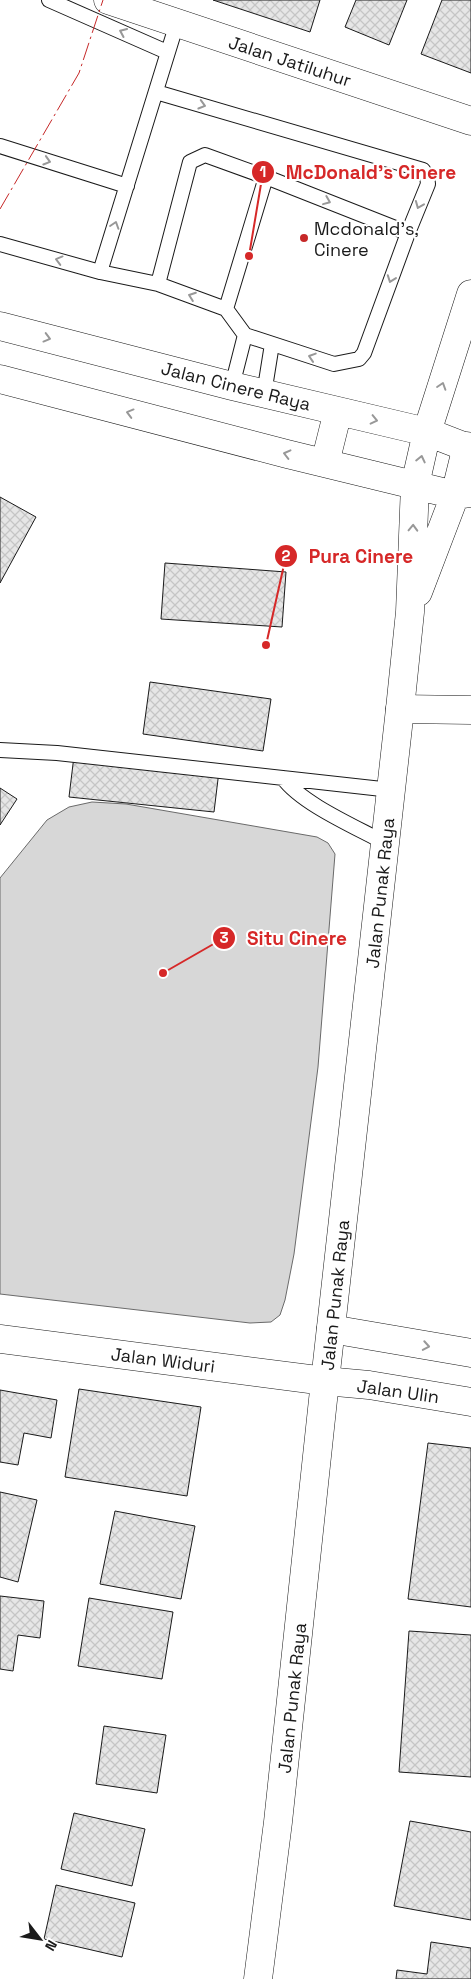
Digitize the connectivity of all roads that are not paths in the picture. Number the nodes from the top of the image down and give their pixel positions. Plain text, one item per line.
1 (49, 0) edge
2 (108, 0) edge
3 (145, 6) edge
4 (178, 23) junction
5 (168, 52) junction
6 (156, 92) junction
7 (471, 121) edge
8 (0, 146) edge
9 (266, 176) junction
10 (127, 186) junction
11 (408, 233) junction
12 (0, 244) edge
13 (100, 272) junction
14 (158, 284) junction
15 (471, 294) edge
16 (226, 309) junction
17 (0, 326) edge
18 (245, 335) junction
19 (272, 344) junction
20 (0, 379) edge
21 (232, 386) junction
22 (264, 394) junction
23 (338, 411) junction
24 (427, 432) junction
25 (470, 443) edge
26 (325, 463) junction
27 (415, 485) junction
28 (463, 494) edge
29 (410, 612) junction
30 (400, 709) junction
31 (471, 710) edge
32 (0, 750) edge
33 (283, 778) junction
34 (391, 790) junction
35 (386, 843) junction
36 (331, 1328) junction
37 (0, 1339) edge
38 (471, 1353) edge
39 (325, 1382) junction
40 (471, 1402) edge
41 (258, 1979) edge

5 -> 1 lane
2 - 3 main road, Jalan Jatiluhur
3 - 4 main road, Jalan Jatiluhur
4 - 5 lane
4 - 7 main road, Jalan Jatiluhur
5 - 6 lane
6 - 10 lane
6 -> 11 lane
8 -> 10 lane
9 -> 11 lane
9 - 14 lane
9 - 16 lane
13 -> 10 lane
11 -> 19 lane
13 -> 12 lane
13 - 14 lane
16 -> 14 lane
24 -> 15 main road, Jalan Punak Raya
16 - 18 lane
17 -> 21 main road, Jalan Cinere Raya
18 - 19 lane
18 - 21 lane
19 - 22 lane
26 -> 20 main road
21 - 22 main road, Jalan Cinere Raya
22 - 23 main road, Jalan Cinere Raya
23 -> 24 main road, Jalan Cinere Raya
23 - 26 main road
24 - 25 main road, Jalan Cinere Raya
27 -> 24 main road, Jalan Punak Raya
25 - 28 main road, Jalan Punak Raya
26 - 27 main road
27 - 28 main road
29 -> 27 main road, Jalan Punak Raya
28 - 29 main road, Jalan Punak Raya
29 - 30 main road, Jalan Punak Raya
30 - 31 main road
30 - 34 main road, Jalan Punak Raya
32 - 33 lane
33 - 34 lane
33 - 35 lane
34 - 35 main road, Jalan Punak Raya
35 - 36 main road, Jalan Punak Raya
36 -> 38 main road
36 - 39 main road, Jalan Punak Raya
37 - 39 main road, Jalan Widuri
39 - 40 main road, Jalan Ulin
39 - 41 main road, Jalan Punak Raya

